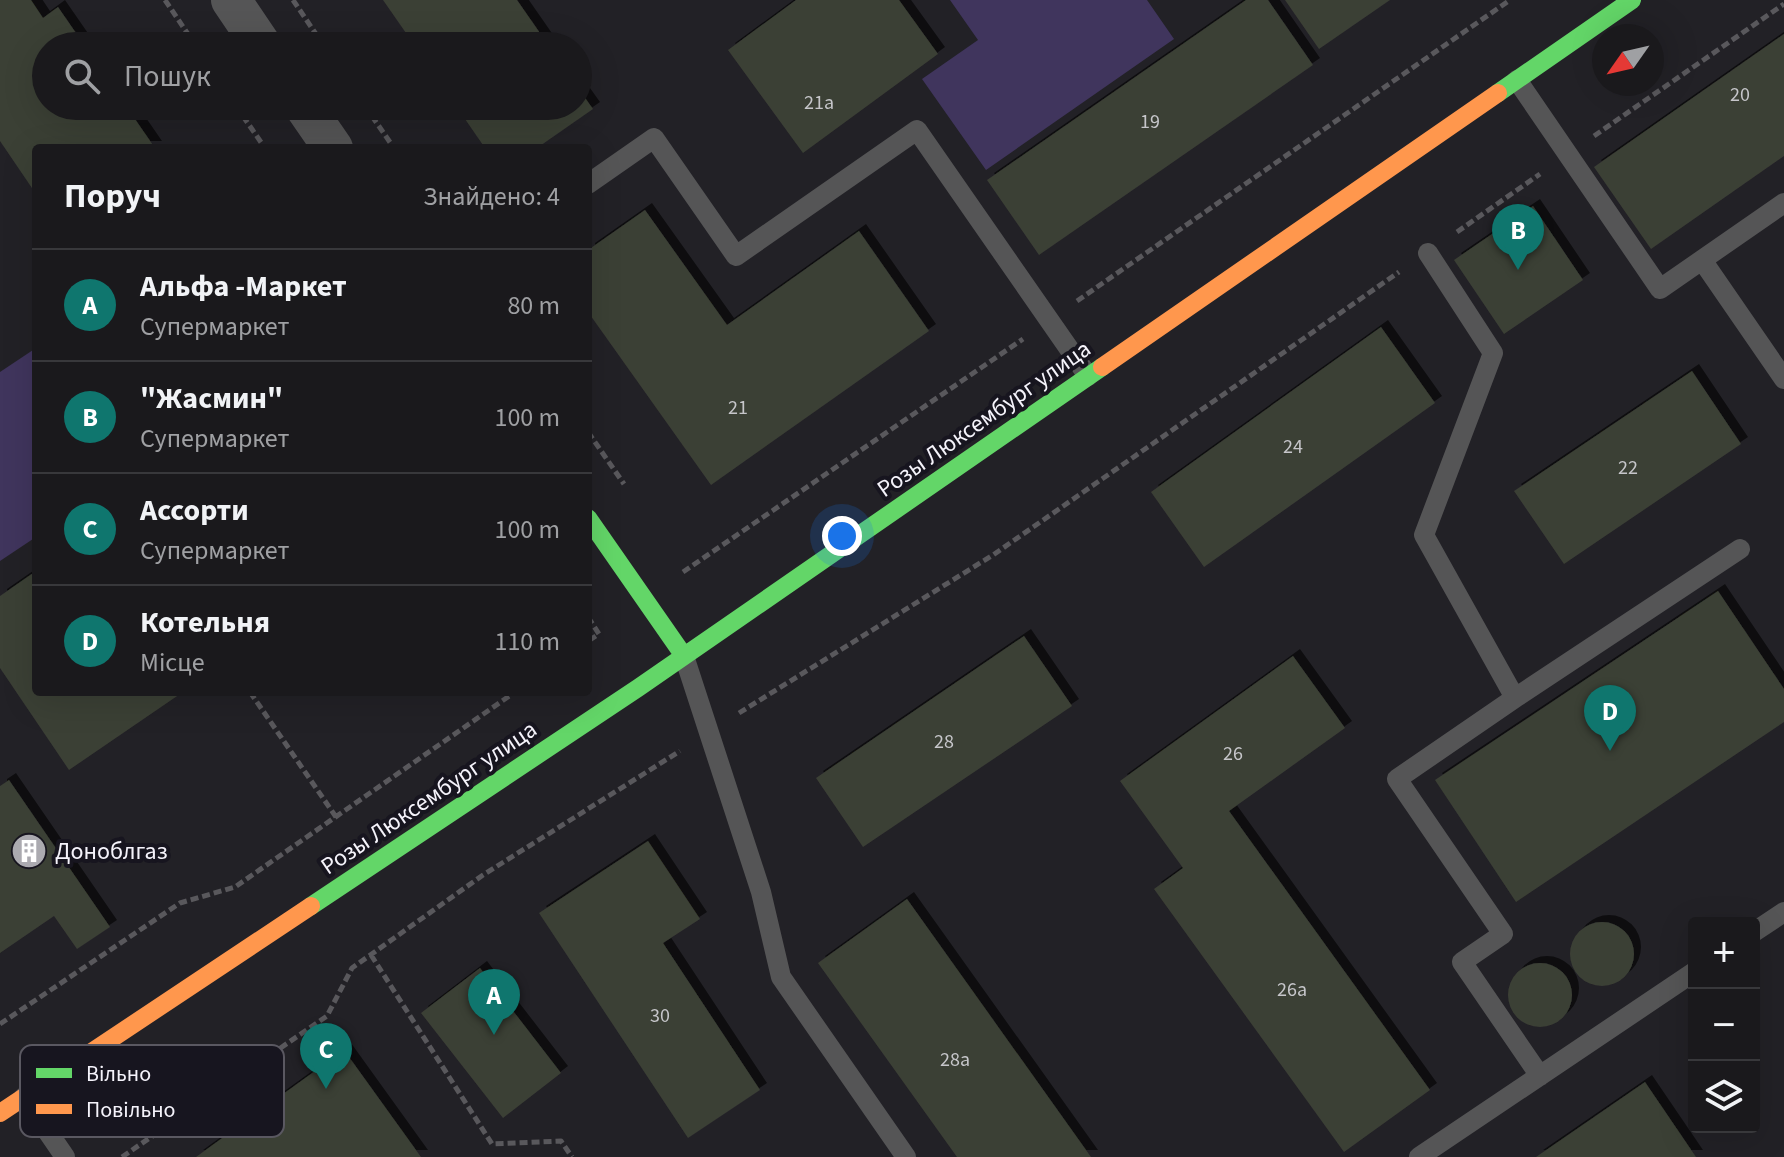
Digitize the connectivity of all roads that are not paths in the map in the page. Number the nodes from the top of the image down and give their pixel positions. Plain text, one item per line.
1 (231, 0) edge
2 (1632, 0) edge
3 (253, 32) edge
4 (1517, 80) junction
5 (314, 120) edge
6 (330, 144) edge
7 (592, 181) edge
8 (1784, 203) edge
9 (1428, 253) road end
10 (1702, 260) junction
11 (1088, 376) junction
12 (1784, 379) edge
13 (592, 524) edge
14 (1740, 549) dead end
15 (684, 656) junction
16 (1515, 698) junction
17 (1784, 912) edge
18 (1760, 928) edge
19 (1688, 976) edge
20 (102, 1045) edge
21 (1540, 1076) junction
22 (20, 1100) edge
23 (0, 1113) edge
24 (51, 1137) edge
25 (65, 1157) edge
26 (906, 1157) edge
27 (1419, 1157) edge

1 - 3 street
2 - 4 street, Розы Люксембург улица
4 - 10 lane
4 - 11 street, Розы Люксембург улица
5 - 6 street
7 - 11 lane
8 - 10 lane
9 - 16 lane
10 - 12 lane
11 - 15 street, Розы Люксембург улица
13 - 15 street
14 - 16 lane
15 - 20 street, Розы Люксембург улица
15 - 26 lane
16 - 21 lane
17 - 18 lane
19 - 21 lane
21 - 27 lane
22 - 23 street, Розы Люксембург улица
24 - 25 lane

